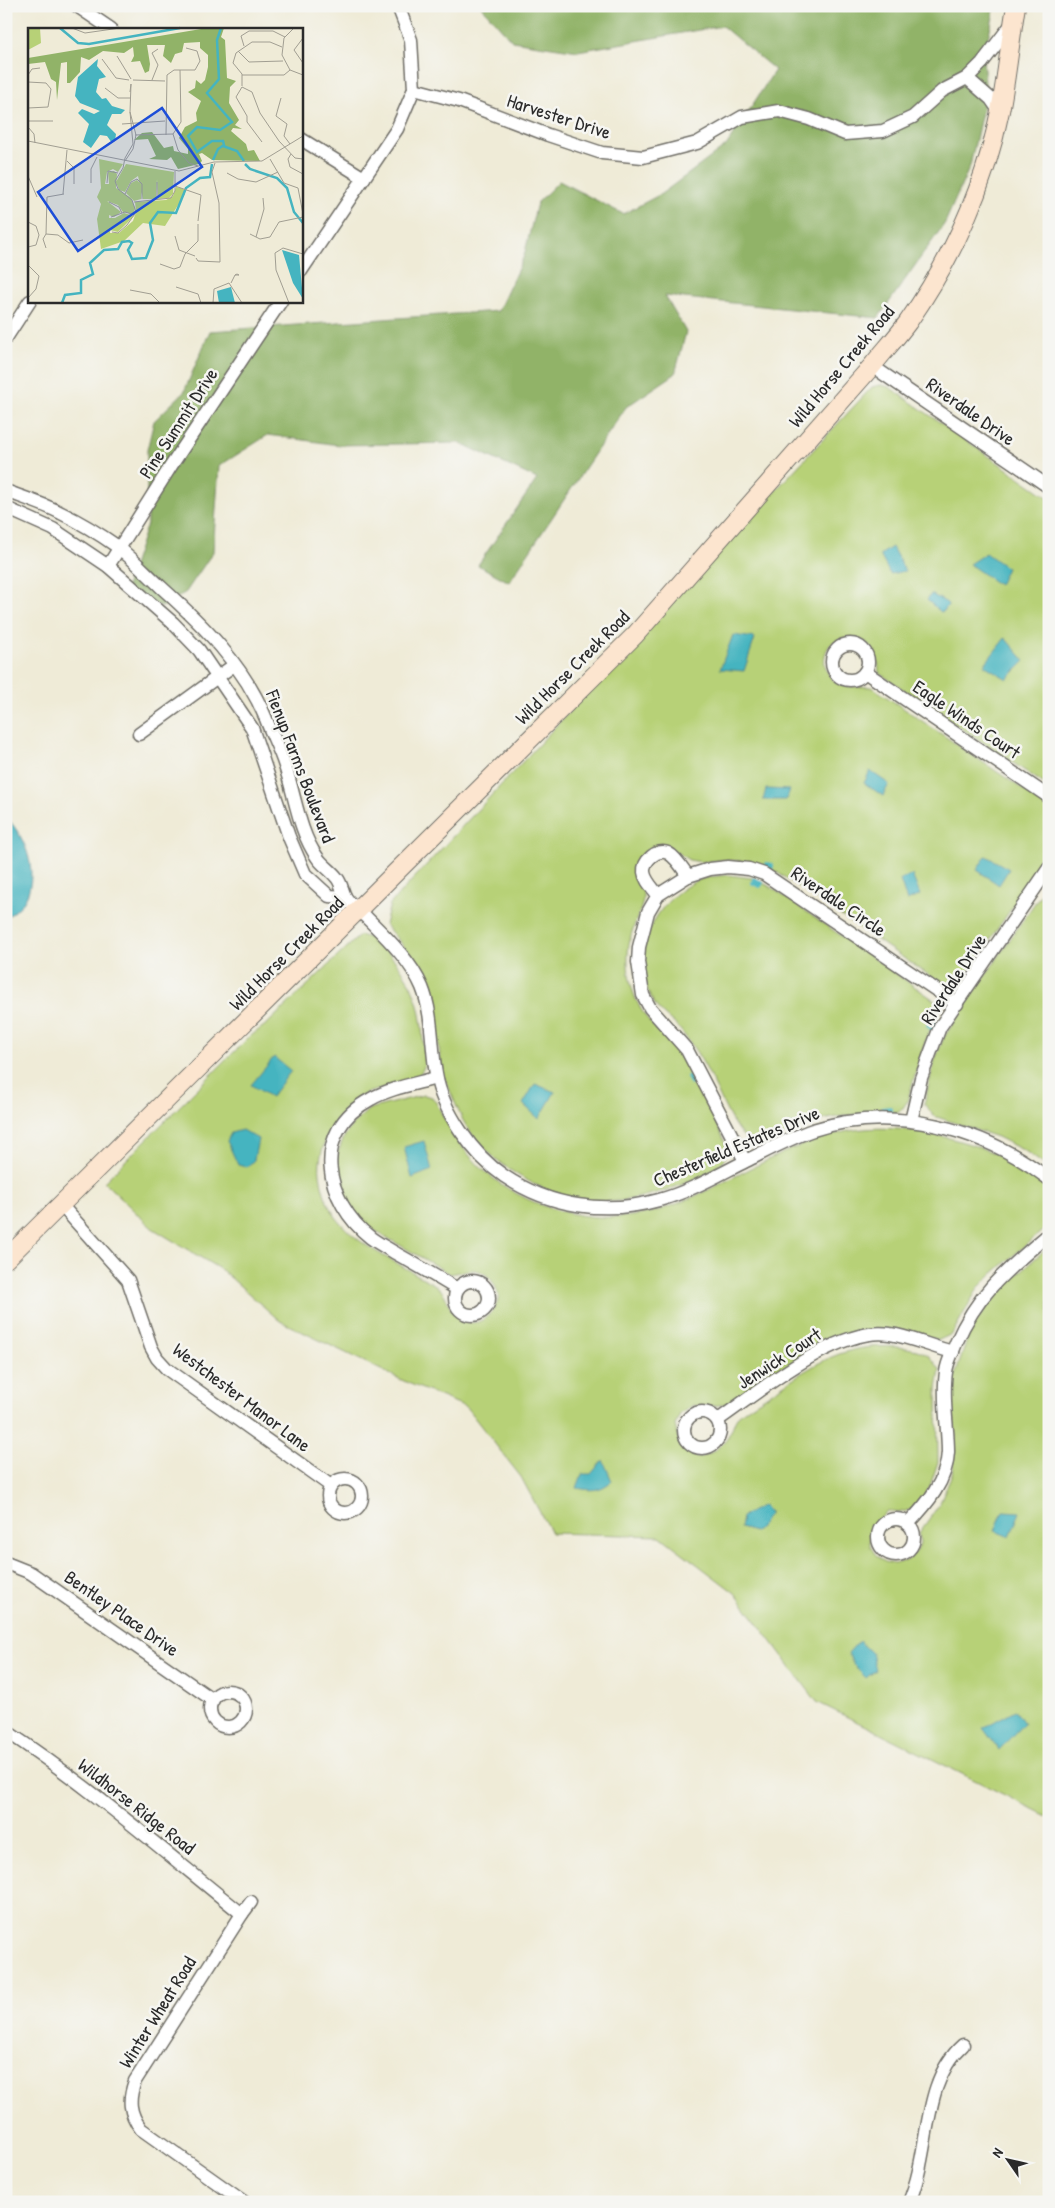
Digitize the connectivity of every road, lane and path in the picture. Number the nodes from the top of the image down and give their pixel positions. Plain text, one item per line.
1 (77, 6) edge
2 (398, 6) edge
3 (1015, 14) edge
4 (110, 28) edge
5 (967, 78) junction
6 (414, 89) junction
7 (1000, 112) junction
8 (302, 139) edge
9 (364, 178) junction
10 (302, 270) edge
11 (29, 302) edge
12 (280, 302) edge
13 (6, 338) edge
14 (872, 366) junction
15 (1049, 488) edge
16 (6, 491) edge
17 (6, 508) edge
18 (119, 548) junction
19 (108, 566) junction
20 (234, 665) junction
21 (864, 672) dead end
22 (218, 677) junction
23 (139, 734) dead end
24 (1049, 797) edge
25 (1049, 868) edge
26 (688, 876) junction
27 (658, 895) junction
28 (345, 897) junction
29 (359, 910) junction
30 (956, 1004) junction
31 (436, 1078) junction
32 (911, 1121) junction
33 (745, 1161) junction
34 (1049, 1179) edge
35 (62, 1206) junction
36 (1049, 1234) edge
37 (6, 1259) edge
38 (457, 1289) dead end
39 (952, 1352) junction
40 (718, 1420) dead end
41 (331, 1486) dead end
42 (908, 1524) dead end
43 (6, 1563) edge
44 (213, 1700) dead end
45 (6, 1731) edge
46 (252, 1902) dead end
47 (242, 1914) junction
48 (963, 2045) dead end
49 (244, 2202) edge
50 (908, 2202) edge

1 - 4 street
2 - 6 street
3 - 5 street, Harvester Drive
3 - 7 main road, Wild Horse Creek Road
5 - 6 street, Harvester Drive
5 - 7 street
6 - 9 street
7 - 14 main road, Wild Horse Creek Road
8 - 9 street
9 - 10 street
11 - 13 street
12 - 18 street, Pine Summit Drive
14 - 15 street, Riverdale Drive
14 - 29 main road, Wild Horse Creek Road
16 - 18 street, Fienup Farms Boulevard
17 - 19 street, Fienup Farms Boulevard
18 - 19 street, Pine Summit Drive
18 - 20 street, Fienup Farms Boulevard
19 - 22 street, Fienup Farms Boulevard
20 - 22 street
20 - 28 street, Fienup Farms Boulevard
21 - 24 street, Eagle Winds Court
22 - 23 street
22 - 28 street, Fienup Farms Boulevard
25 - 30 street, Riverdale Drive
26 - 27 street, Riverdale Circle
26 - 27 street
26 - 30 street, Riverdale Circle
27 - 33 street
28 - 29 street, Fienup Farms Boulevard
29 - 31 street, Chesterfield Estates Drive
29 - 35 main road, Wild Horse Creek Road
30 - 32 street, Riverdale Drive
31 - 33 street, Chesterfield Estates Drive
31 - 38 street
32 - 33 street, Chesterfield Estates Drive
32 - 34 street, Chesterfield Estates Drive
35 - 37 main road, Wild Horse Creek Road
35 - 41 street, Westchester Manor Lane
36 - 39 street
39 - 40 street, Jenwick Court
39 - 42 street
43 - 44 street, Bentley Place Drive
45 - 47 street, Wildhorse Ridge Road
46 - 47 street, Winter Wheat Road
47 - 49 street, Winter Wheat Road
48 - 50 street

